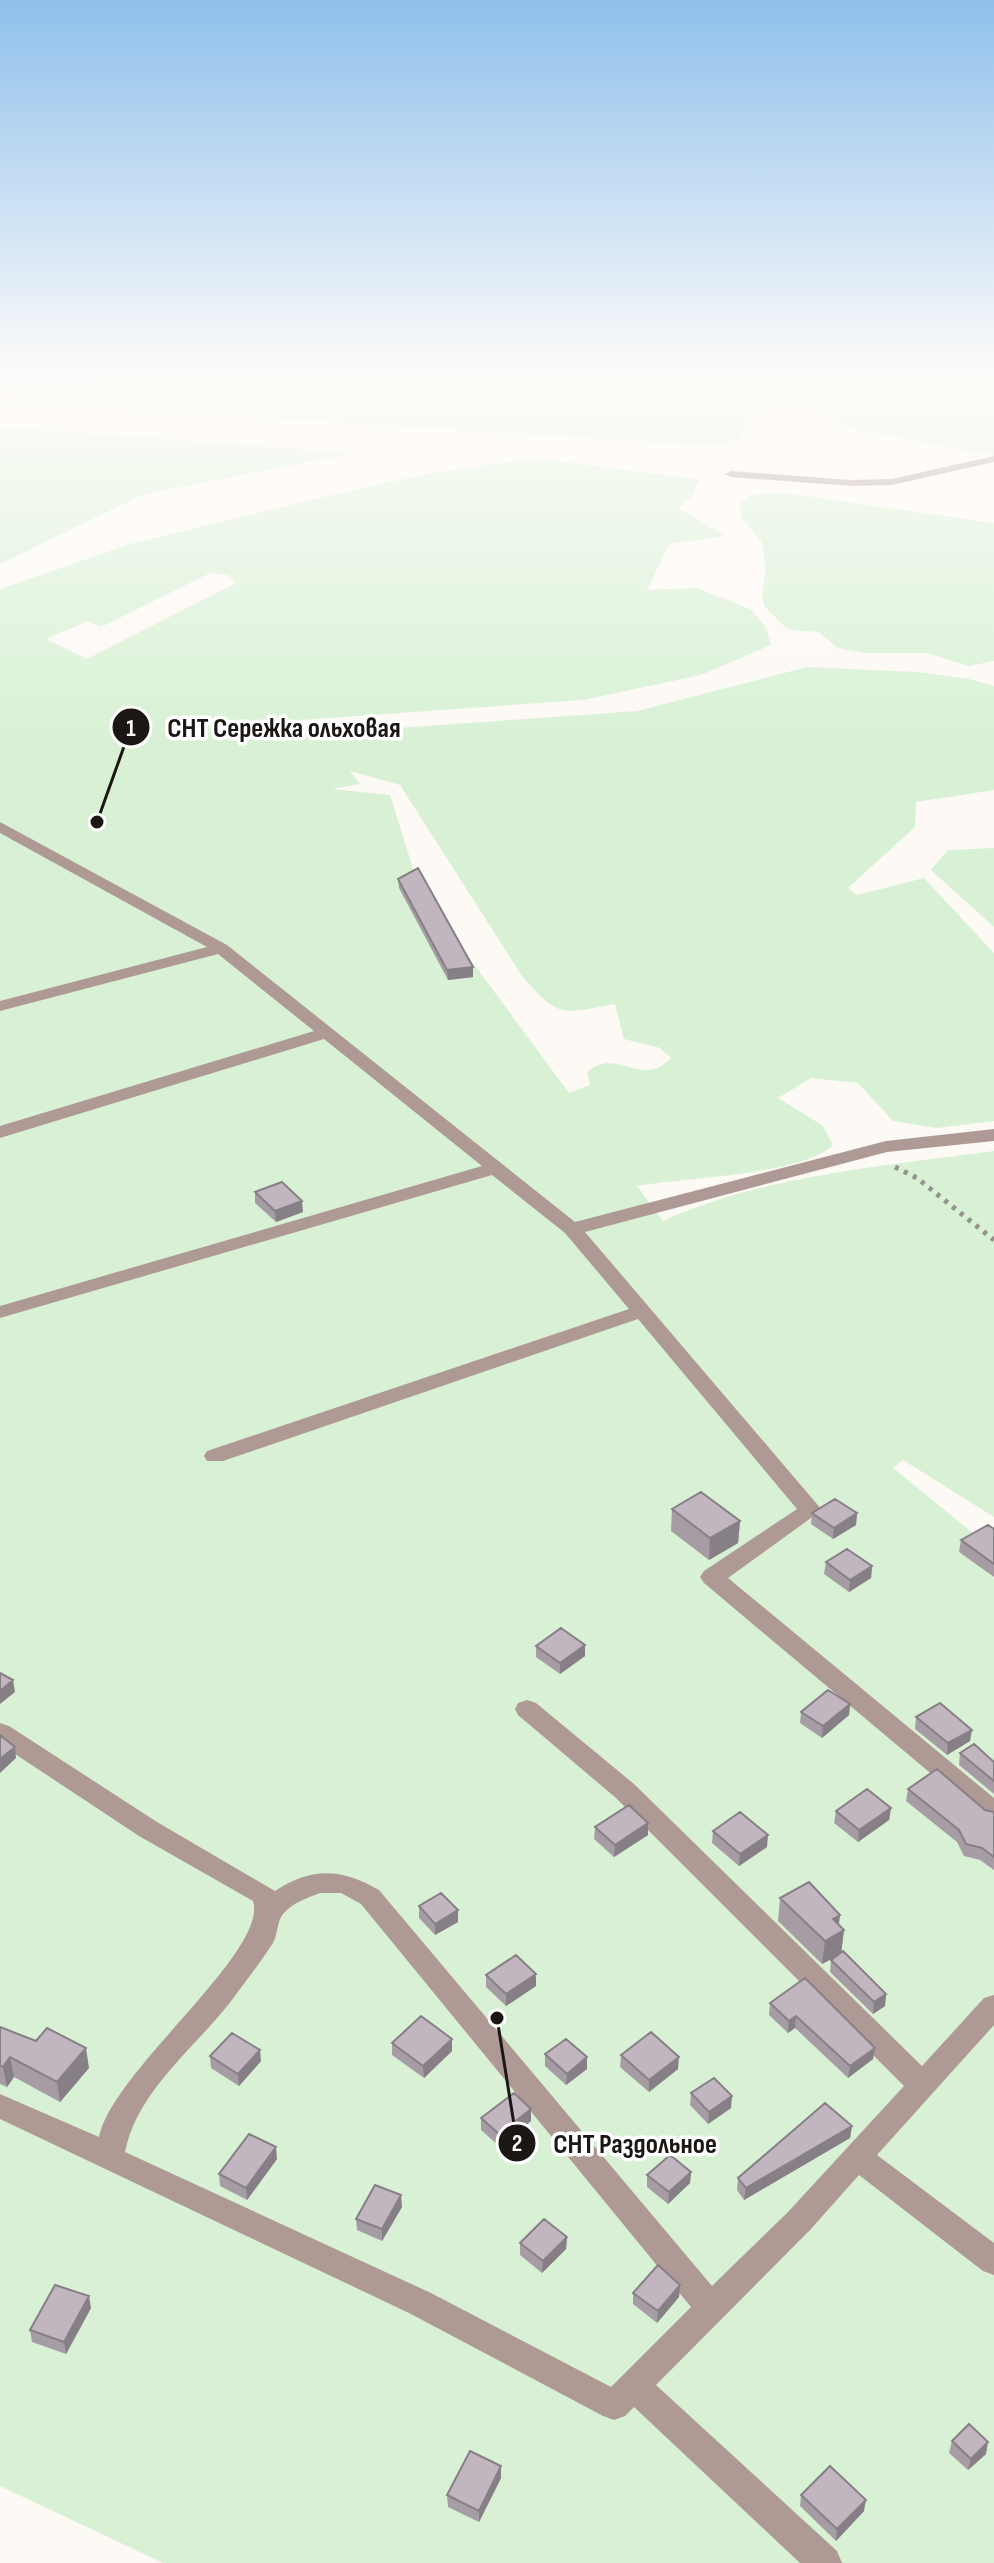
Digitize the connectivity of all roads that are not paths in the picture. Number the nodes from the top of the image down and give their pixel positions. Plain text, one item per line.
1 (0, 827) edge
2 (221, 948) junction
3 (0, 1006) edge
4 (327, 1033) junction
5 (0, 1132) edge
6 (994, 1135) edge
7 (495, 1168) junction
8 (572, 1229) junction
9 (642, 1311) junction
10 (0, 1312) edge
11 (215, 1456) dead end
12 (527, 1709) dead end
13 (0, 1732) edge
14 (994, 1812) edge
15 (269, 1910) junction
16 (994, 2006) edge
17 (922, 2085) junction
18 (0, 2106) edge
19 (857, 2157) junction
20 (109, 2158) junction
21 (994, 2261) edge
22 (711, 2308) junction
23 (634, 2385) junction
24 (825, 2563) edge

1 - 2 lane
2 - 3 lane
2 - 4 lane
4 - 5 lane
4 - 7 lane
6 - 8 lane
7 - 8 lane
7 - 10 lane
8 - 9 lane
9 - 11 lane
9 - 14 lane
12 - 17 lane
13 - 15 lane
15 - 20 lane
15 - 22 lane
16 - 17 lane
17 - 19 lane
18 - 20 lane
19 - 21 lane
19 - 22 lane
20 - 23 lane
22 - 23 lane
23 - 24 lane

